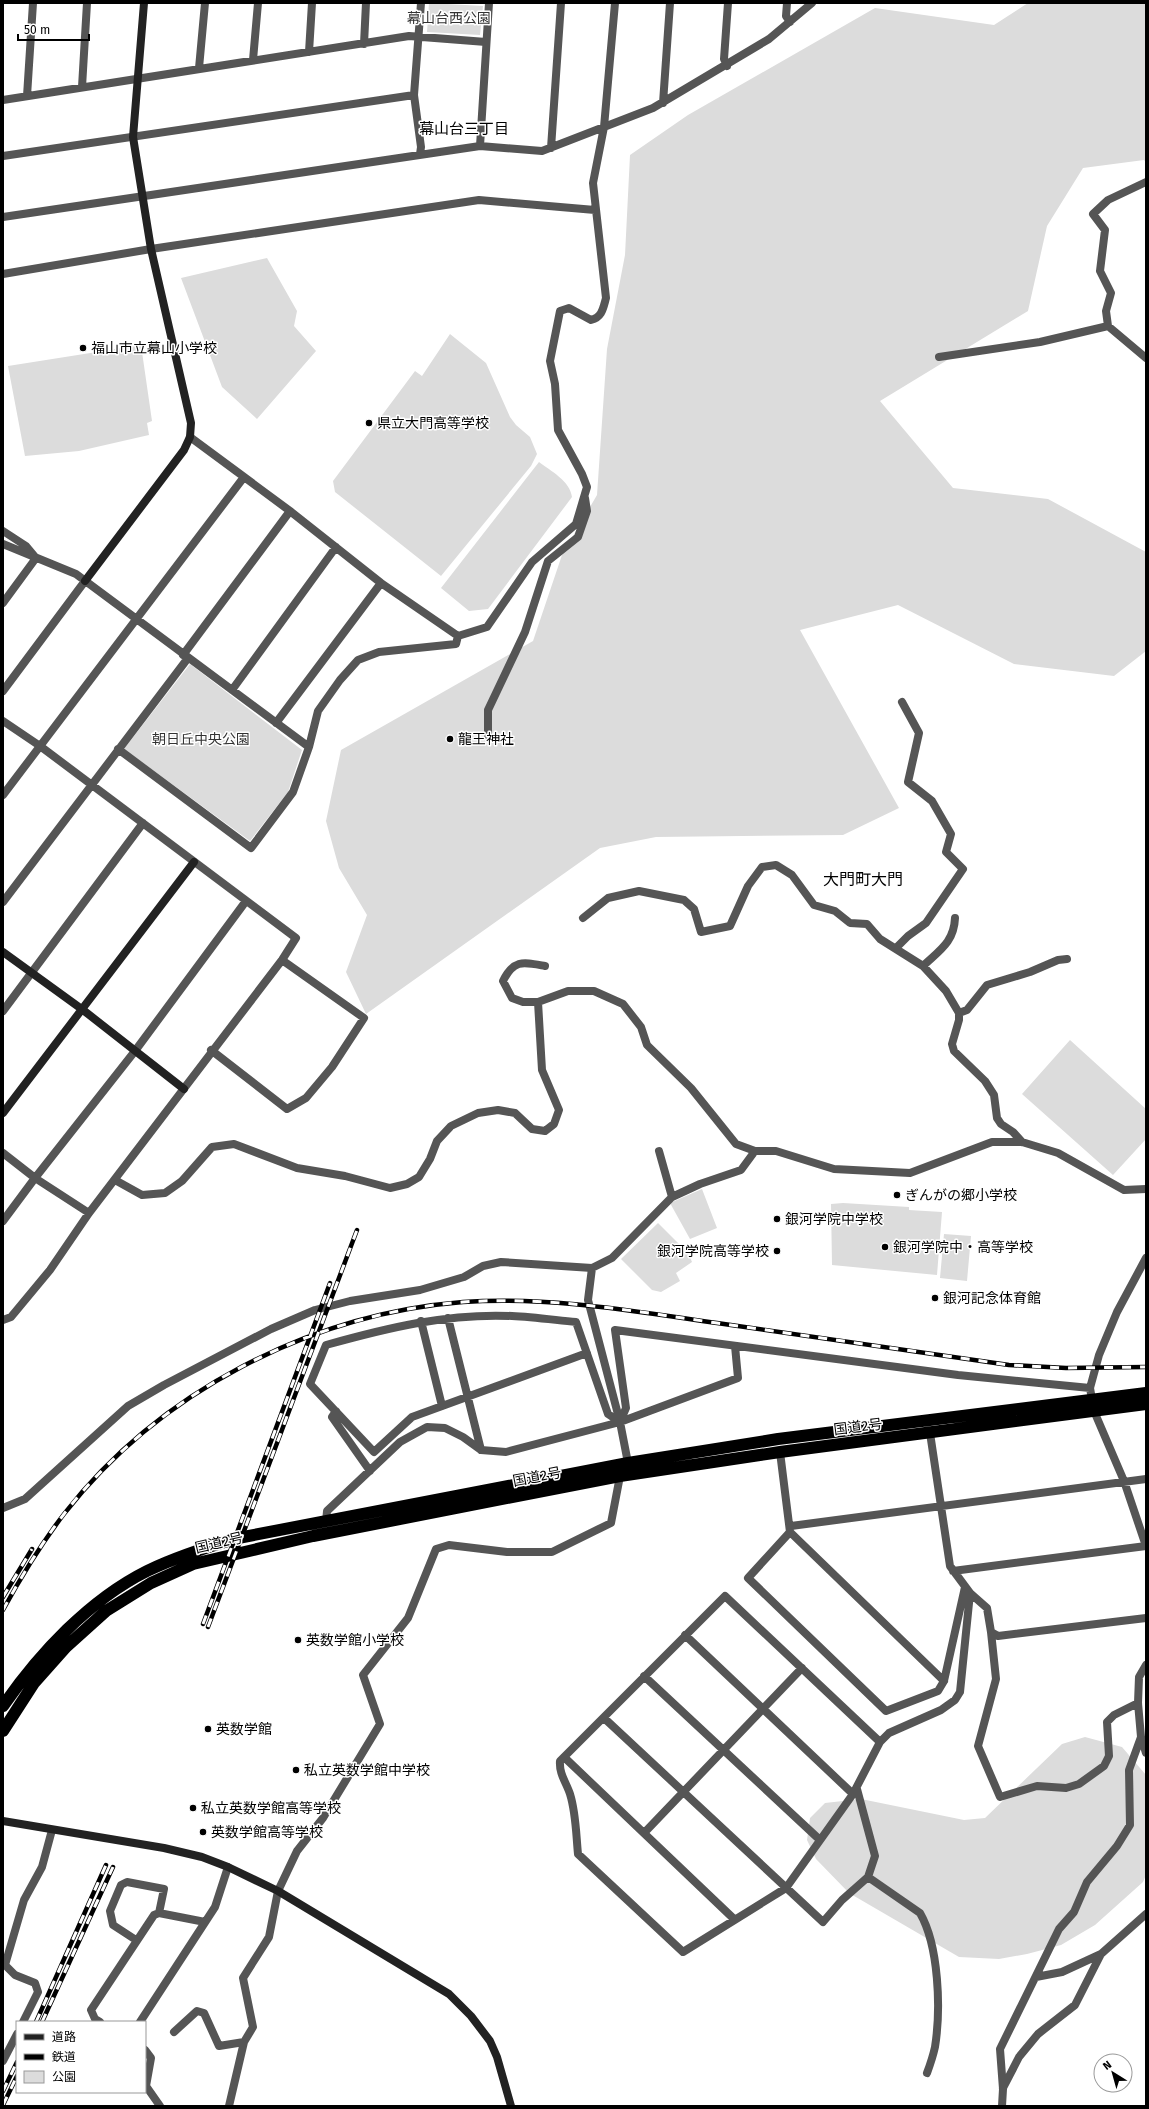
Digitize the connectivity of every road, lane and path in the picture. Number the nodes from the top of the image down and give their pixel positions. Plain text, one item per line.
1 (33, 3) edge
2 (87, 3) edge
3 (144, 3) edge
4 (205, 3) edge
5 (258, 3) edge
6 (312, 3) edge
7 (366, 3) edge
8 (421, 3) edge
9 (489, 3) edge
10 (561, 3) edge
11 (615, 3) edge
12 (670, 3) edge
13 (728, 3) edge
14 (787, 3) edge
15 (812, 3) edge
16 (790, 22) junction
17 (418, 36) junction
18 (486, 42) junction
19 (364, 44) junction
20 (309, 52) junction
21 (253, 60) junction
22 (727, 66) junction
23 (199, 68) junction
24 (137, 77) junction
25 (82, 87) junction
26 (414, 95) junction
27 (27, 96) junction
28 (3, 100) edge
29 (663, 103) junction
30 (604, 127) junction
31 (133, 136) junction
32 (480, 146) junction
33 (551, 148) junction
34 (420, 154) junction
35 (3, 156) edge
36 (1146, 182) edge
37 (142, 195) junction
38 (595, 210) junction
39 (3, 217) edge
40 (151, 249) junction
41 (3, 274) edge
42 (1108, 326) junction
43 (940, 357) dead end
44 (1146, 358) edge
45 (190, 437) junction
46 (244, 477) junction
47 (584, 494) junction
48 (290, 511) junction
49 (3, 530) edge
50 (3, 544) edge
51 (336, 547) junction
52 (36, 558) junction
53 (85, 581) junction
54 (381, 584) junction
55 (3, 603) edge
56 (136, 620) junction
57 (458, 636) junction
58 (185, 656) junction
59 (232, 690) junction
60 (3, 691) edge
61 (902, 702) dead end
62 (3, 721) edge
63 (276, 723) junction
64 (488, 735) dead end
65 (40, 746) junction
66 (309, 747) junction
67 (118, 749) junction
68 (91, 784) junction
69 (3, 795) edge
70 (143, 823) junction
71 (194, 862) junction
72 (246, 901) junction
73 (3, 902) edge
74 (583, 918) dead end
75 (955, 918) dead end
76 (896, 948) junction
77 (3, 952) edge
78 (1067, 959) dead end
79 (282, 960) junction
80 (545, 966) dead end
81 (923, 966) junction
82 (30, 973) junction
83 (538, 1002) junction
84 (83, 1010) junction
85 (3, 1011) edge
86 (959, 1013) junction
87 (211, 1050) junction
88 (135, 1051) junction
89 (184, 1089) junction
90 (3, 1113) edge
91 (1022, 1142) junction
92 (659, 1151) dead end
93 (755, 1151) junction
94 (3, 1153) edge
95 (35, 1178) junction
96 (115, 1180) junction
97 (1146, 1189) edge
98 (672, 1197) junction
99 (89, 1213) junction
100 (3, 1221) edge
101 (1146, 1258) edge
102 (592, 1268) junction
103 (448, 1318) junction
104 (3, 1320) edge
105 (421, 1321) junction
106 (735, 1346) junction
107 (587, 1353) junction
108 (1146, 1392) edge
109 (469, 1396) junction
110 (1092, 1399) junction
111 (1146, 1404) edge
112 (442, 1406) junction
113 (336, 1411) junction
114 (620, 1422) junction
115 (930, 1433) junction
116 (481, 1450) junction
117 (780, 1452) junction
118 (628, 1463) junction
119 (370, 1471) junction
120 (620, 1476) junction
121 (1146, 1479) edge
122 (1124, 1482) junction
123 (940, 1507) junction
124 (3, 1508) edge
125 (326, 1522) junction
126 (790, 1529) junction
127 (1146, 1546) edge
128 (953, 1571) junction
129 (967, 1590) junction
130 (1146, 1618) edge
131 (991, 1632) junction
132 (685, 1635) junction
133 (1146, 1665) edge
134 (802, 1668) junction
135 (644, 1676) junction
136 (944, 1681) junction
137 (1138, 1703) junction
138 (3, 1706) edge
139 (764, 1709) junction
140 (604, 1718) junction
141 (3, 1731) edge
142 (1141, 1737) junction
143 (880, 1742) junction
144 (723, 1750) junction
145 (1146, 1753) edge
146 (564, 1757) junction
147 (855, 1791) junction
148 (683, 1792) junction
149 (3, 1822) edge
150 (52, 1830) junction
151 (645, 1832) junction
152 (820, 1840) junction
153 (228, 1867) junction
154 (868, 1877) junction
155 (786, 1888) junction
156 (278, 1892) junction
157 (159, 1913) junction
158 (1146, 1914) edge
159 (734, 1919) junction
160 (205, 1922) junction
161 (136, 1940) junction
162 (1101, 1954) junction
163 (1036, 1977) junction
164 (24, 2021) edge
165 (98, 2021) edge
166 (141, 2021) edge
167 (174, 2032) dead end
168 (16, 2036) edge
169 (244, 2042) junction
170 (146, 2052) edge
171 (3, 2061) edge
172 (927, 2073) dead end
173 (146, 2086) edge
174 (146, 2086) edge
175 (1003, 2089) junction
176 (160, 2106) edge
177 (229, 2106) edge
178 (511, 2106) edge
179 (1002, 2106) edge

1 - 27 street
2 - 25 street
3 - 24 street
4 - 23 street
5 - 21 street
6 - 20 street
7 - 19 street
8 - 17 street
9 - 18 street
10 - 33 street
11 - 30 street
12 - 29 street
13 - 22 street
14 - 16 street
15 - 16 street
16 - 22 street
17 - 18 street
17 - 19 street
17 - 26 street
18 - 32 street
19 - 20 street
20 - 21 street
21 - 23 street
22 - 29 street
23 - 24 street
24 - 25 street
24 - 31 street
25 - 27 street
26 - 31 street
26 - 34 street
27 - 28 street
29 - 30 street
30 - 33 street
30 - 38 street
31 - 35 street
31 - 37 street
32 - 33 street
32 - 34 street
34 - 37 street
36 - 42 street
37 - 39 street
37 - 40 street
38 - 40 street
38 - 47 street
40 - 41 street
40 - 45 street
42 - 43 street
42 - 44 street
45 - 46 street
45 - 53 street
46 - 48 street
46 - 56 street
47 - 57 street
47 - 64 street
48 - 51 street
48 - 58 street
49 - 52 street
50 - 52 street
51 - 54 street
51 - 59 street
52 - 53 street
52 - 55 street
53 - 56 street
53 - 60 street
54 - 57 street
54 - 63 street
56 - 58 street
56 - 65 street
57 - 66 street
58 - 59 street
58 - 67 street
59 - 63 street
61 - 76 street
62 - 65 street
63 - 66 street
65 - 68 street
65 - 69 street
66 - 67 street
67 - 68 street
68 - 70 street
68 - 73 street
70 - 71 street
70 - 82 street
71 - 72 street
71 - 84 street
72 - 79 street
72 - 88 street
74 - 76 street
75 - 81 street
76 - 81 street
77 - 82 street
78 - 86 street
79 - 87 street
79 - 87 street
80 - 83 street
81 - 86 street
82 - 84 street
82 - 85 street
83 - 93 street
83 - 96 street
84 - 88 street
84 - 90 street
86 - 91 street
87 - 89 street
88 - 89 street
88 - 95 street
89 - 96 street
91 - 93 street
91 - 97 street
92 - 98 street
93 - 98 street
94 - 95 street
95 - 99 street
95 - 100 street
96 - 99 street
98 - 102 street
99 - 104 street
101 - 110 street
102 - 114 street
102 - 124 street
103 - 105 street
103 - 107 street
103 - 109 street
105 - 112 street
105 - 113 street
106 - 110 street
106 - 114 street
106 - 114 street
107 - 109 street
107 - 114 street
108 - 110 highway, 国道2号
109 - 112 street
109 - 116 street
110 - 111 highway, 国道2号
110 - 115 highway, 国道2号
110 - 118 highway, 国道2号
110 - 122 street
112 - 113 street
113 - 119 street
114 - 116 street
114 - 118 street
115 - 117 highway, 国道2号
115 - 123 street
116 - 119 street
117 - 120 highway, 国道2号
117 - 126 street
118 - 125 highway, 国道2号
119 - 125 street
120 - 141 highway, 国道2号
120 - 156 street
121 - 122 street
122 - 123 street
122 - 127 street
123 - 126 street
123 - 128 street
125 - 138 highway, 国道2号
126 - 136 street
126 - 136 street
127 - 128 street
128 - 129 street
129 - 131 street
129 - 136 street
129 - 143 street
130 - 131 street
131 - 137 street
132 - 134 street
132 - 135 street
132 - 139 street
133 - 137 street
134 - 139 street
134 - 143 street
135 - 140 street
135 - 144 street
137 - 142 street
139 - 144 street
139 - 147 street
140 - 146 street
140 - 148 street
142 - 145 street
142 - 163 street
143 - 147 street
144 - 148 street
144 - 152 street
146 - 151 street
146 - 159 street
147 - 152 street
147 - 154 street
148 - 151 street
148 - 155 street
149 - 150 street
150 - 153 street
150 - 164 street
151 - 159 street
152 - 155 street
153 - 156 street
153 - 160 street
154 - 155 street
154 - 172 street
155 - 159 street
156 - 169 street
156 - 178 street
157 - 160 street
157 - 161 street
157 - 161 street
158 - 162 street
160 - 166 street
161 - 165 street
162 - 163 street
162 - 175 street
163 - 175 street
167 - 169 street
168 - 171 street
169 - 177 street
170 - 173 street
174 - 176 street
175 - 179 street

